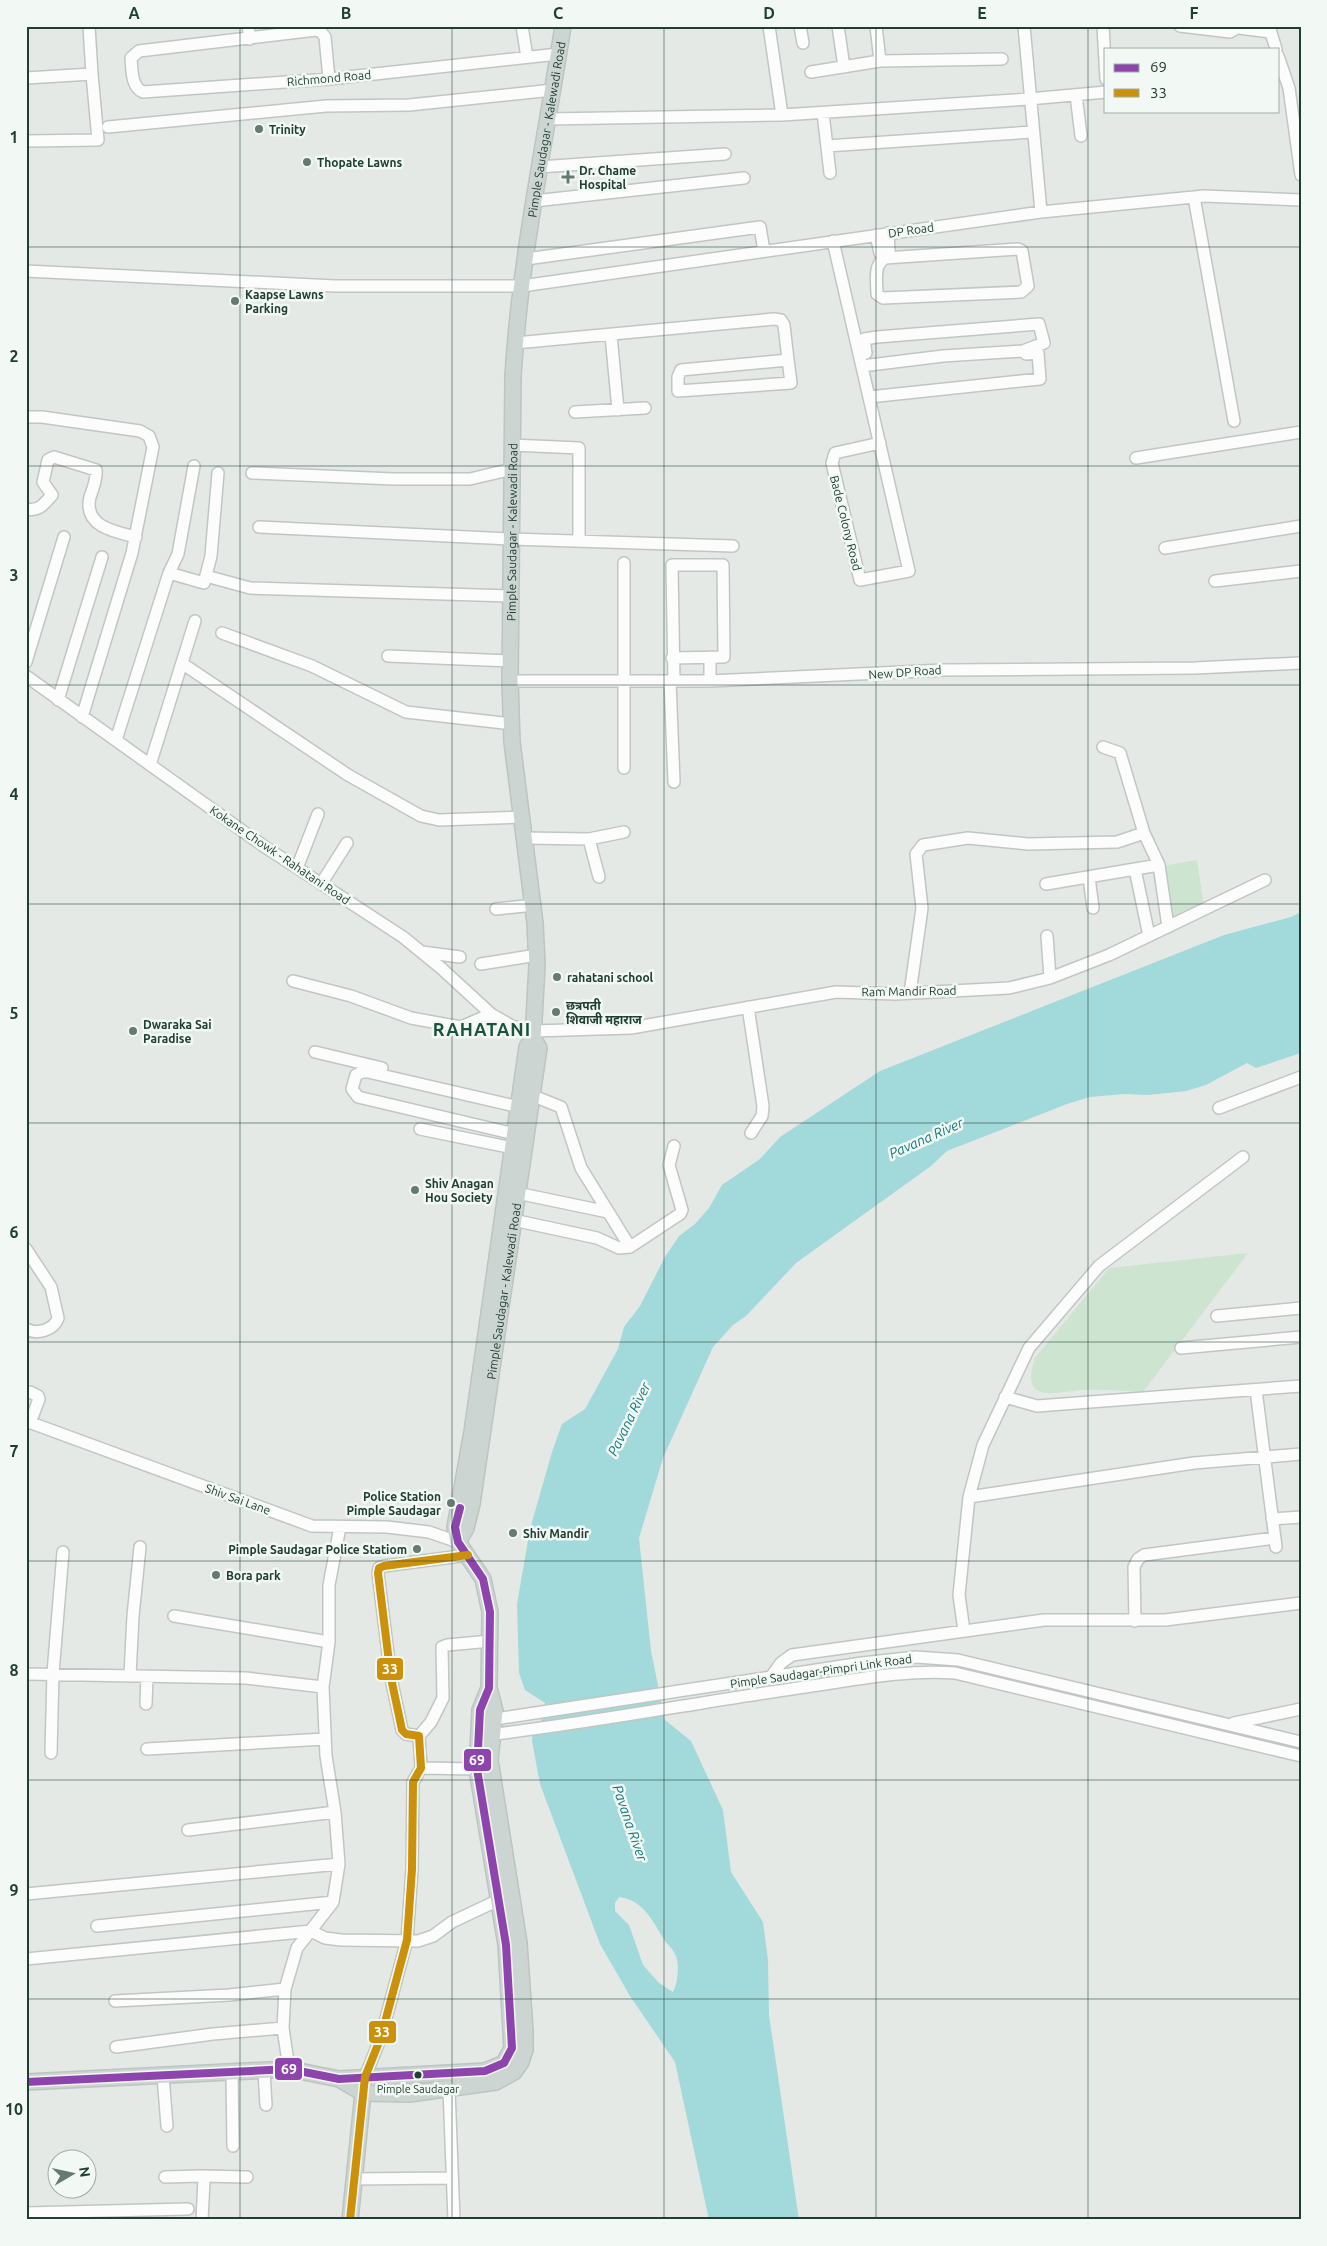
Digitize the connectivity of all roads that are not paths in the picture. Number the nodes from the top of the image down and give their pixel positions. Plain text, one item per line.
1 (89, 26) edge
2 (248, 26) edge
3 (522, 26) edge
4 (563, 26) edge
5 (769, 26) edge
6 (800, 26) edge
7 (838, 26) edge
8 (876, 26) edge
9 (1024, 26) edge
10 (1103, 26) edge
11 (1180, 26) edge
12 (1240, 27) edge
13 (1269, 29) edge
14 (250, 39) junction
15 (803, 43) dead end
16 (1104, 48) edge
17 (1276, 48) edge
18 (558, 54) junction
19 (528, 57) junction
20 (1002, 59) dead end
21 (880, 61) junction
22 (1280, 62) edge
23 (844, 67) junction
24 (811, 72) dead end
25 (92, 74) junction
26 (26, 78) edge
27 (329, 78) junction
28 (553, 90) junction
29 (1104, 92) edge
30 (1076, 96) junction
31 (1029, 99) junction
32 (823, 113) junction
33 (782, 115) junction
34 (548, 119) junction
35 (108, 128) dead end
36 (1032, 132) junction
37 (1081, 136) dead end
38 (26, 141) edge
39 (827, 146) junction
40 (725, 154) dead end
41 (539, 168) junction
42 (830, 172) dead end
43 (1301, 175) edge
44 (744, 178) dead end
45 (1199, 197) junction
46 (534, 200) junction
47 (1301, 200) edge
48 (1041, 212) junction
49 (833, 241) junction
50 (883, 245) junction
51 (764, 251) junction
52 (526, 259) junction
53 (26, 271) edge
54 (522, 286) junction
55 (611, 335) junction
56 (515, 343) junction
57 (788, 360) junction
58 (866, 368) junction
59 (872, 396) junction
60 (644, 408) dead end
61 (618, 410) junction
62 (576, 412) dead end
63 (26, 417) edge
64 (1234, 421) dead end
65 (1301, 432) edge
66 (880, 443) junction
67 (512, 445) junction
68 (1136, 458) dead end
69 (194, 466) dead end
70 (512, 468) junction
71 (218, 473) dead end
72 (252, 473) dead end
73 (26, 509) edge
74 (93, 516) junction
75 (82, 522) dead end
76 (1301, 526) edge
77 (259, 527) dead end
78 (64, 537) dead end
79 (136, 538) junction
80 (511, 539) junction
81 (579, 542) junction
82 (733, 546) dead end
83 (1165, 548) dead end
84 (102, 557) dead end
85 (624, 563) dead end
86 (1301, 571) edge
87 (169, 573) junction
88 (206, 576) junction
89 (1215, 580) dead end
90 (511, 596) junction
91 (195, 621) dead end
92 (222, 633) dead end
93 (388, 656) dead end
94 (672, 658) junction
95 (710, 658) junction
96 (510, 661) junction
97 (26, 662) edge
98 (1301, 663) edge
99 (183, 664) junction
100 (26, 676) edge
101 (623, 680) junction
102 (510, 681) junction
103 (672, 681) junction
104 (710, 681) junction
105 (58, 700) junction
106 (82, 717) junction
107 (512, 724) junction
108 (116, 740) junction
109 (1103, 747) dead end
110 (150, 765) junction
111 (624, 768) dead end
112 (674, 782) dead end
113 (318, 814) dead end
114 (521, 818) junction
115 (624, 832) dead end
116 (1144, 833) junction
117 (524, 838) junction
118 (589, 839) junction
119 (348, 843) dead end
120 (1159, 865) junction
121 (297, 868) junction
122 (1135, 869) junction
123 (599, 877) dead end
124 (1089, 877) junction
125 (1265, 880) dead end
126 (321, 884) junction
127 (1046, 884) dead end
128 (534, 905) junction
129 (1093, 908) dead end
130 (496, 909) dead end
131 (1168, 926) junction
132 (1047, 936) dead end
133 (1149, 936) junction
134 (421, 952) junction
135 (537, 955) junction
136 (460, 957) dead end
137 (481, 964) dead end
138 (1050, 978) junction
139 (293, 981) dead end
140 (910, 992) junction
141 (748, 1007) junction
142 (491, 1014) junction
143 (534, 1035) junction
144 (315, 1052) dead end
145 (1301, 1077) edge
146 (525, 1100) junction
147 (1219, 1108) dead end
148 (420, 1129) dead end
149 (751, 1133) dead end
150 (514, 1141) junction
151 (674, 1146) dead end
152 (1243, 1157) dead end
153 (517, 1194) junction
154 (608, 1212) junction
155 (513, 1220) junction
156 (630, 1247) junction
157 (26, 1249) edge
158 (1301, 1308) edge
159 (1216, 1316) dead end
160 (492, 1324) junction
161 (26, 1329) edge
162 (1301, 1337) edge
163 (1181, 1348) dead end
164 (1301, 1386) edge
165 (1256, 1390) junction
166 (30, 1392) dead end
167 (1005, 1398) junction
168 (28, 1422) edge
169 (1301, 1454) edge
170 (1266, 1457) junction
171 (969, 1496) junction
172 (1301, 1517) edge
173 (1272, 1519) junction
174 (340, 1527) junction
175 (458, 1542) junction
176 (140, 1547) dead end
177 (63, 1552) dead end
178 (468, 1555) junction
179 (1301, 1602) edge
180 (174, 1616) dead end
181 (1135, 1621) junction
182 (964, 1630) junction
183 (918, 1637) junction
184 (490, 1641) junction
185 (329, 1642) junction
186 (916, 1657) junction
187 (53, 1673) junction
188 (914, 1673) junction
189 (26, 1674) edge
190 (130, 1675) junction
191 (147, 1676) junction
192 (771, 1677) junction
193 (323, 1687) junction
194 (489, 1688) junction
195 (146, 1704) dead end
196 (1301, 1709) edge
197 (479, 1721) junction
198 (1229, 1724) junction
199 (495, 1727) junction
200 (419, 1736) junction
201 (478, 1736) junction
202 (1226, 1738) junction
203 (326, 1739) junction
204 (1301, 1742) edge
205 (147, 1749) dead end
206 (51, 1753) dead end
207 (1301, 1756) edge
208 (421, 1768) junction
209 (477, 1769) junction
210 (335, 1812) junction
211 (188, 1830) dead end
212 (339, 1864) junction
213 (26, 1894) edge
214 (505, 1897) junction
215 (333, 1902) junction
216 (98, 1926) dead end
217 (311, 1931) junction
218 (407, 1940) junction
219 (26, 1959) edge
220 (285, 1989) junction
221 (115, 2001) dead end
222 (283, 2028) junction
223 (116, 2048) dead end
224 (289, 2069) junction
225 (264, 2071) junction
226 (232, 2073) junction
227 (163, 2076) junction
228 (366, 2077) junction
229 (339, 2079) junction
230 (26, 2082) edge
231 (449, 2089) junction
232 (363, 2093) junction
233 (266, 2105) dead end
234 (167, 2126) dead end
235 (234, 2146) dead end
236 (201, 2176) junction
237 (247, 2176) dead end
238 (165, 2177) dead end
239 (452, 2178) junction
240 (353, 2179) junction
241 (188, 2209) dead end
242 (26, 2212) edge
243 (202, 2220) edge
244 (350, 2220) edge
245 (454, 2220) edge

1 - 25 street
2 - 14 street
3 - 19 street
4 - 18 main road, Pimple Saudagar - Kalewadi Road
5 - 33 street
6 - 15 street
7 - 23 street
8 - 21 street
9 - 31 street
10 - 16 street
11 - 12 street
12 - 13 street
13 - 17 street
14 - 27 street
14 - 27 street, Richmond Road
18 - 19 street, Richmond Road
18 - 28 main road, Pimple Saudagar - Kalewadi Road
19 - 27 street, Richmond Road
20 - 21 street
21 - 23 street
22 - 43 street
23 - 24 street
25 - 26 street
25 - 38 street
28 - 34 main road, Pimple Saudagar - Kalewadi Road
28 - 35 street
29 - 30 street
30 - 31 street
30 - 37 street
31 - 32 street
31 - 36 street
32 - 33 street
32 - 39 street
33 - 34 street
34 - 41 main road, Pimple Saudagar - Kalewadi Road
36 - 39 street
36 - 48 street
39 - 42 street
40 - 41 street
41 - 46 main road, Pimple Saudagar - Kalewadi Road
44 - 46 street
45 - 47 street, DP Road
45 - 48 street, DP Road
45 - 64 street
46 - 52 main road, Pimple Saudagar - Kalewadi Road
48 - 50 street, DP Road
49 - 50 street, DP Road
49 - 51 street, DP Road
49 - 58 street, Bade Colony Road
50 - 50 street
51 - 52 street
51 - 54 street, DP Road
52 - 54 main road, Pimple Saudagar - Kalewadi Road
53 - 54 street, DP Road
54 - 56 main road, Pimple Saudagar - Kalewadi Road
55 - 56 street
55 - 57 street
55 - 61 street
56 - 67 main road, Pimple Saudagar - Kalewadi Road
57 - 57 street
58 - 58 street
58 - 59 street, Bade Colony Road
58 - 59 street
59 - 66 street, Bade Colony Road
60 - 61 street
61 - 62 street
63 - 79 street
65 - 68 street
66 - 66 street, Bade Colony Road
67 - 70 main road, Pimple Saudagar - Kalewadi Road
67 - 81 street
69 - 87 street
70 - 72 street
70 - 80 main road, Pimple Saudagar - Kalewadi Road
71 - 88 street
73 - 74 street
74 - 75 street
74 - 79 street
76 - 83 street
77 - 80 street
78 - 97 street
79 - 106 street
80 - 81 street
80 - 90 main road, Pimple Saudagar - Kalewadi Road
81 - 82 street
84 - 105 street
85 - 101 street
86 - 89 street
87 - 88 street
87 - 108 street
88 - 90 street
90 - 96 main road, Pimple Saudagar - Kalewadi Road
91 - 99 street
92 - 107 street
93 - 96 street
94 - 95 street
94 - 95 street
94 - 103 street
95 - 104 street
96 - 102 main road, Pimple Saudagar - Kalewadi Road
98 - 104 street, New DP Road
99 - 110 street
99 - 114 street
100 - 105 street, Kokane Chowk - Rahatani Road
101 - 102 street, New DP Road
101 - 103 street, New DP Road
101 - 111 street
102 - 107 main road, Pimple Saudagar - Kalewadi Road
103 - 104 street, New DP Road
103 - 112 street
105 - 106 street, Kokane Chowk - Rahatani Road
106 - 108 street, Kokane Chowk - Rahatani Road
107 - 114 main road, Pimple Saudagar - Kalewadi Road
108 - 110 street, Kokane Chowk - Rahatani Road
109 - 116 street
110 - 121 street, Kokane Chowk - Rahatani Road
113 - 121 street
114 - 117 main road, Pimple Saudagar - Kalewadi Road
115 - 118 street
116 - 120 street
116 - 140 street
117 - 118 street
117 - 128 main road, Pimple Saudagar - Kalewadi Road
118 - 123 street
119 - 126 street
120 - 122 street
120 - 131 street
121 - 126 street, Kokane Chowk - Rahatani Road
122 - 124 street
122 - 133 street
124 - 127 street
124 - 129 street
125 - 131 street, Ram Mandir Road
126 - 134 street, Kokane Chowk - Rahatani Road
128 - 130 street
128 - 135 main road, Pimple Saudagar - Kalewadi Road
131 - 133 street, Ram Mandir Road
132 - 138 street
133 - 138 street, Ram Mandir Road
134 - 136 street
134 - 142 street, Kokane Chowk - Rahatani Road
135 - 137 street
135 - 143 main road, Pimple Saudagar - Kalewadi Road
138 - 140 street, Ram Mandir Road
139 - 142 street
140 - 141 street, Ram Mandir Road
141 - 143 street, Ram Mandir Road
141 - 149 street
142 - 143 street, Kokane Chowk - Rahatani Road
143 - 146 main road, Pimple Saudagar - Kalewadi Road
144 - 146 street
145 - 147 street
146 - 150 main road, Pimple Saudagar - Kalewadi Road
146 - 150 street
146 - 153 main road, Pimple Saudagar - Kalewadi Road
146 - 154 street
148 - 150 street
150 - 160 main road, Pimple Saudagar - Kalewadi Road
151 - 156 street
152 - 167 street
153 - 154 street
153 - 155 main road, Pimple Saudagar - Kalewadi Road
154 - 156 street
155 - 156 street
155 - 160 main road, Pimple Saudagar - Kalewadi Road
157 - 161 street
158 - 159 street
160 - 175 main road, Pimple Saudagar - Kalewadi Road
162 - 163 street
164 - 165 street
165 - 167 street
165 - 170 street
166 - 168 street
167 - 171 street
168 - 174 street, Shiv Sai Lane
169 - 170 street
170 - 171 street
170 - 173 street
171 - 182 street
172 - 173 street
173 - 181 street
174 - 175 street, Shiv Sai Lane
174 - 185 street
175 - 178 main road
176 - 190 street
177 - 187 street
178 - 184 main road
178 - 200 street
179 - 181 street
180 - 185 street
181 - 182 street
182 - 183 street
183 - 186 street
183 - 192 street
184 - 194 main road
184 - 200 street
185 - 193 street
186 - 188 street
186 - 192 street, Pimple Saudagar-Pimpri Link Road
186 - 198 street, Pimple Saudagar-Pimpri Link Road
187 - 189 street
187 - 190 street
187 - 206 street
188 - 199 street, Pimple Saudagar-Pimpri Link Road
188 - 202 street, Pimple Saudagar-Pimpri Link Road
190 - 191 street
191 - 193 street
191 - 195 street
192 - 199 street, Pimple Saudagar-Pimpri Link Road
193 - 203 street
194 - 197 main road
194 - 199 main road
196 - 198 street
197 - 199 street
197 - 201 main road
198 - 202 street
198 - 204 street, Pimple Saudagar-Pimpri Link Road
199 - 201 street
199 - 214 main road
200 - 208 street
201 - 209 main road
202 - 207 street, Pimple Saudagar-Pimpri Link Road
203 - 205 street
203 - 210 street
208 - 209 street
208 - 218 street
209 - 214 main road
210 - 211 street
210 - 212 street
212 - 213 street
212 - 215 street
214 - 218 street
214 - 228 main road
214 - 231 main road
215 - 216 street
215 - 217 street
217 - 218 street
217 - 219 street
217 - 220 street
218 - 228 street
220 - 221 street
220 - 222 street
222 - 223 street
222 - 224 street
224 - 225 main road
224 - 229 main road
225 - 226 main road
225 - 233 street
226 - 227 main road
226 - 235 street
227 - 230 main road
227 - 234 street
228 - 229 main road
228 - 232 main road
229 - 232 main road
231 - 232 main road
231 - 239 street
232 - 240 main road
236 - 237 street
236 - 238 street
236 - 243 street
239 - 240 street
239 - 245 street
240 - 244 main road
241 - 242 street

